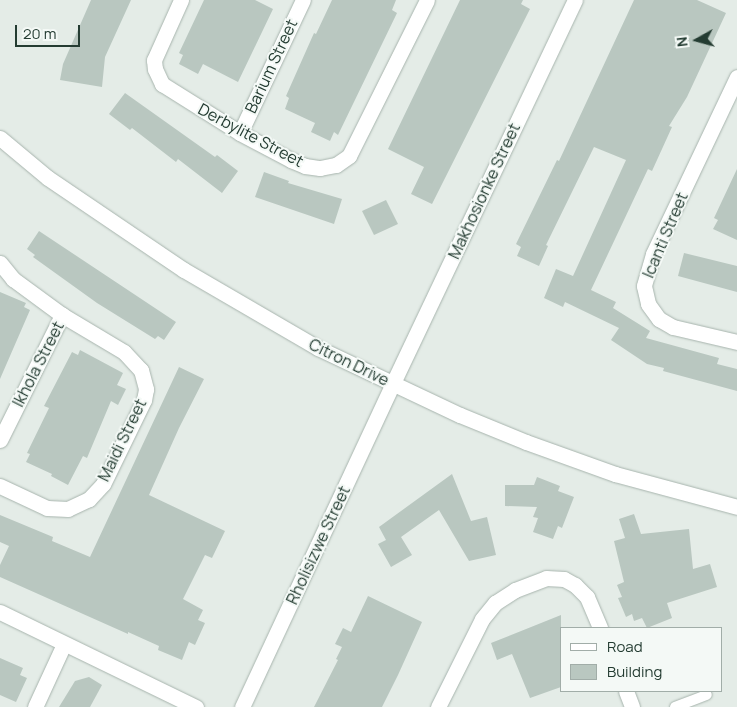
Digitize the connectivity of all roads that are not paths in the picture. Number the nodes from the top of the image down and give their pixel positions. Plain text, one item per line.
1 (181, 0) edge
2 (303, 0) edge
3 (427, 0) edge
4 (575, 0) edge
5 (737, 77) edge
6 (240, 133) junction
7 (0, 138) edge
8 (0, 263) edge
9 (62, 315) junction
10 (737, 342) edge
11 (393, 383) junction
12 (0, 440) edge
13 (0, 486) edge
14 (737, 507) edge
15 (0, 612) edge
16 (600, 627) edge
17 (64, 644) junction
18 (626, 692) edge
19 (707, 695) dead end
20 (35, 707) edge
21 (196, 707) edge
22 (242, 707) edge
23 (438, 707) edge
24 (632, 707) edge
25 (675, 707) edge

1 - 6 street, Derbylite Street
2 - 6 street, Barium Street
3 - 6 street, Derbylite Street
4 - 11 street, Makhosionke Street
5 - 10 street, Icanti Street
7 - 11 street, Citron Drive
8 - 9 street, Maidi Street
9 - 12 street, Ikhola Street
9 - 13 street, Maidi Street
11 - 14 street, Citron Drive
11 - 22 street, Rholisizwe Street
15 - 17 street
16 - 23 street
17 - 20 street
17 - 21 street
18 - 24 street
19 - 25 lane

